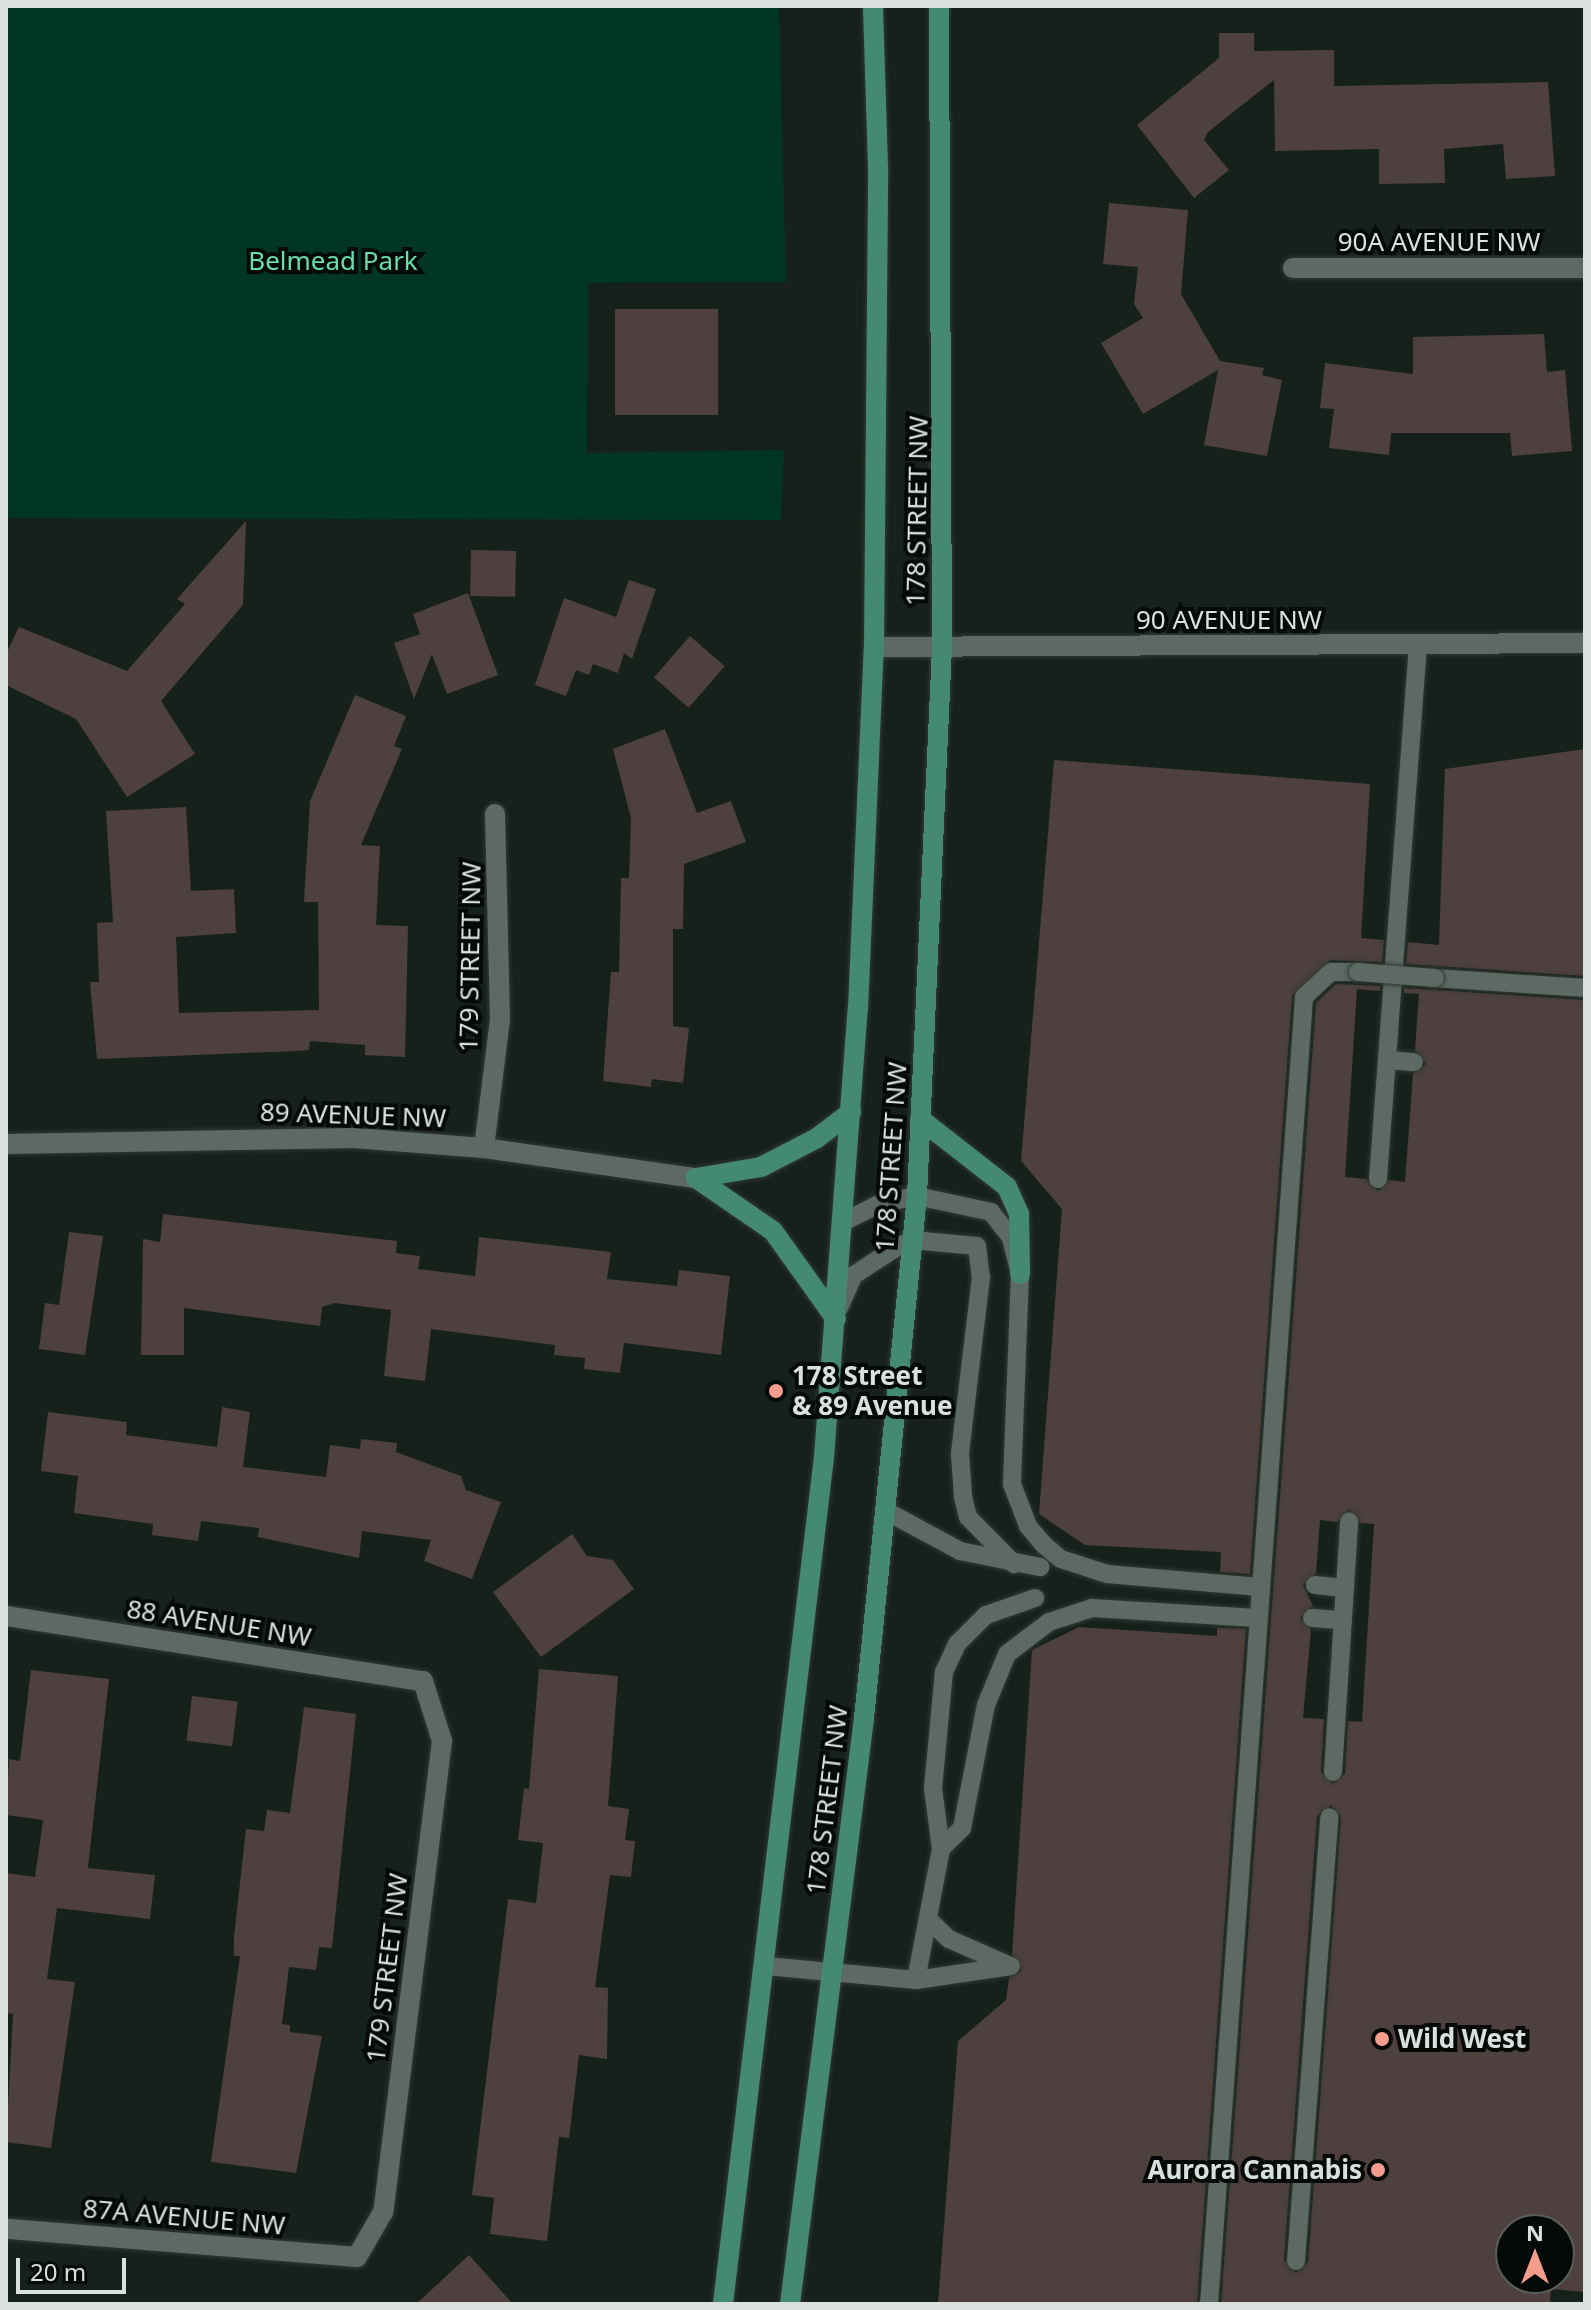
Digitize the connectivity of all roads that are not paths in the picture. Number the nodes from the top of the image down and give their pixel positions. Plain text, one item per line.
1 (873, 6) edge
2 (939, 6) edge
3 (1293, 268) dead end
4 (1585, 268) edge
5 (1585, 643) edge
6 (1418, 645) junction
7 (874, 647) junction
8 (942, 648) junction
9 (495, 814) dead end
10 (1585, 988) edge
11 (1389, 1060) junction
12 (1414, 1062) dead end
13 (851, 1112) junction
14 (920, 1119) junction
15 (6, 1144) edge
16 (484, 1148) junction
17 (696, 1178) junction
18 (1378, 1179) dead end
19 (917, 1196) junction
20 (843, 1222) junction
21 (913, 1240) junction
22 (1020, 1274) junction
23 (836, 1319) junction
24 (886, 1511) junction
25 (1349, 1522) dead end
26 (1014, 1564) junction
27 (1040, 1567) dead end
28 (1315, 1585) dead end
29 (1259, 1587) junction
30 (1345, 1588) junction
31 (1035, 1598) dead end
32 (6, 1616) edge
33 (1257, 1618) junction
34 (1312, 1618) dead end
35 (1343, 1620) junction
36 (423, 1681) joint
37 (1333, 1772) dead end
38 (1329, 1817) dead end
39 (941, 1849) junction
40 (928, 1919) junction
41 (766, 1966) junction
42 (831, 1973) junction
43 (916, 1980) junction
44 (6, 2229) edge
45 (357, 2257) joint
46 (1296, 2261) dead end
47 (727, 2269) junction
48 (715, 2304) edge
49 (723, 2304) edge
50 (790, 2304) edge
51 (1209, 2304) edge

1 - 7 main road, 178 STREET NW
2 - 8 main road, 178 STREET NW
3 - 4 street, 90A AVENUE NW
5 - 6 street, 90 AVENUE NW
6 - 8 street, 90 AVENUE NW
6 - 11 lane
7 - 8 street, 90 AVENUE NW
7 - 13 main road, 178 STREET NW
8 - 14 main road, 178 STREET NW
9 - 16 street, 179 STREET NW
10 - 29 lane, bridge
11 - 12 lane
11 - 18 lane
13 - 17 main road
13 - 20 main road, 178 STREET NW
14 - 19 main road, 178 STREET NW
14 - 22 main road
15 - 16 street, 89 AVENUE NW
16 - 17 street, 89 AVENUE NW
17 - 23 main road
19 - 20 lane
19 - 21 main road, 178 STREET NW
19 - 22 lane
20 - 23 main road, 178 STREET NW
21 - 23 lane
21 - 24 main road, 178 STREET NW
21 - 26 lane
22 - 29 lane
23 - 41 main road, 178 STREET NW
24 - 26 lane
24 - 42 main road, 178 STREET NW
25 - 30 lane
26 - 27 lane
28 - 30 lane
29 - 33 lane
30 - 35 lane
31 - 39 lane
32 - 36 street, 88 AVENUE NW
33 - 39 lane
33 - 51 lane
34 - 35 lane
35 - 37 lane
36 - 45 street, 179 STREET NW
38 - 46 lane
39 - 40 lane
40 - 43 lane
40 - 43 lane
41 - 42 lane
41 - 47 main road, 178 STREET NW
42 - 43 lane
42 - 50 main road, 178 STREET NW
44 - 45 street, 87A AVENUE NW
47 - 48 main road
47 - 49 main road, 178 STREET NW

